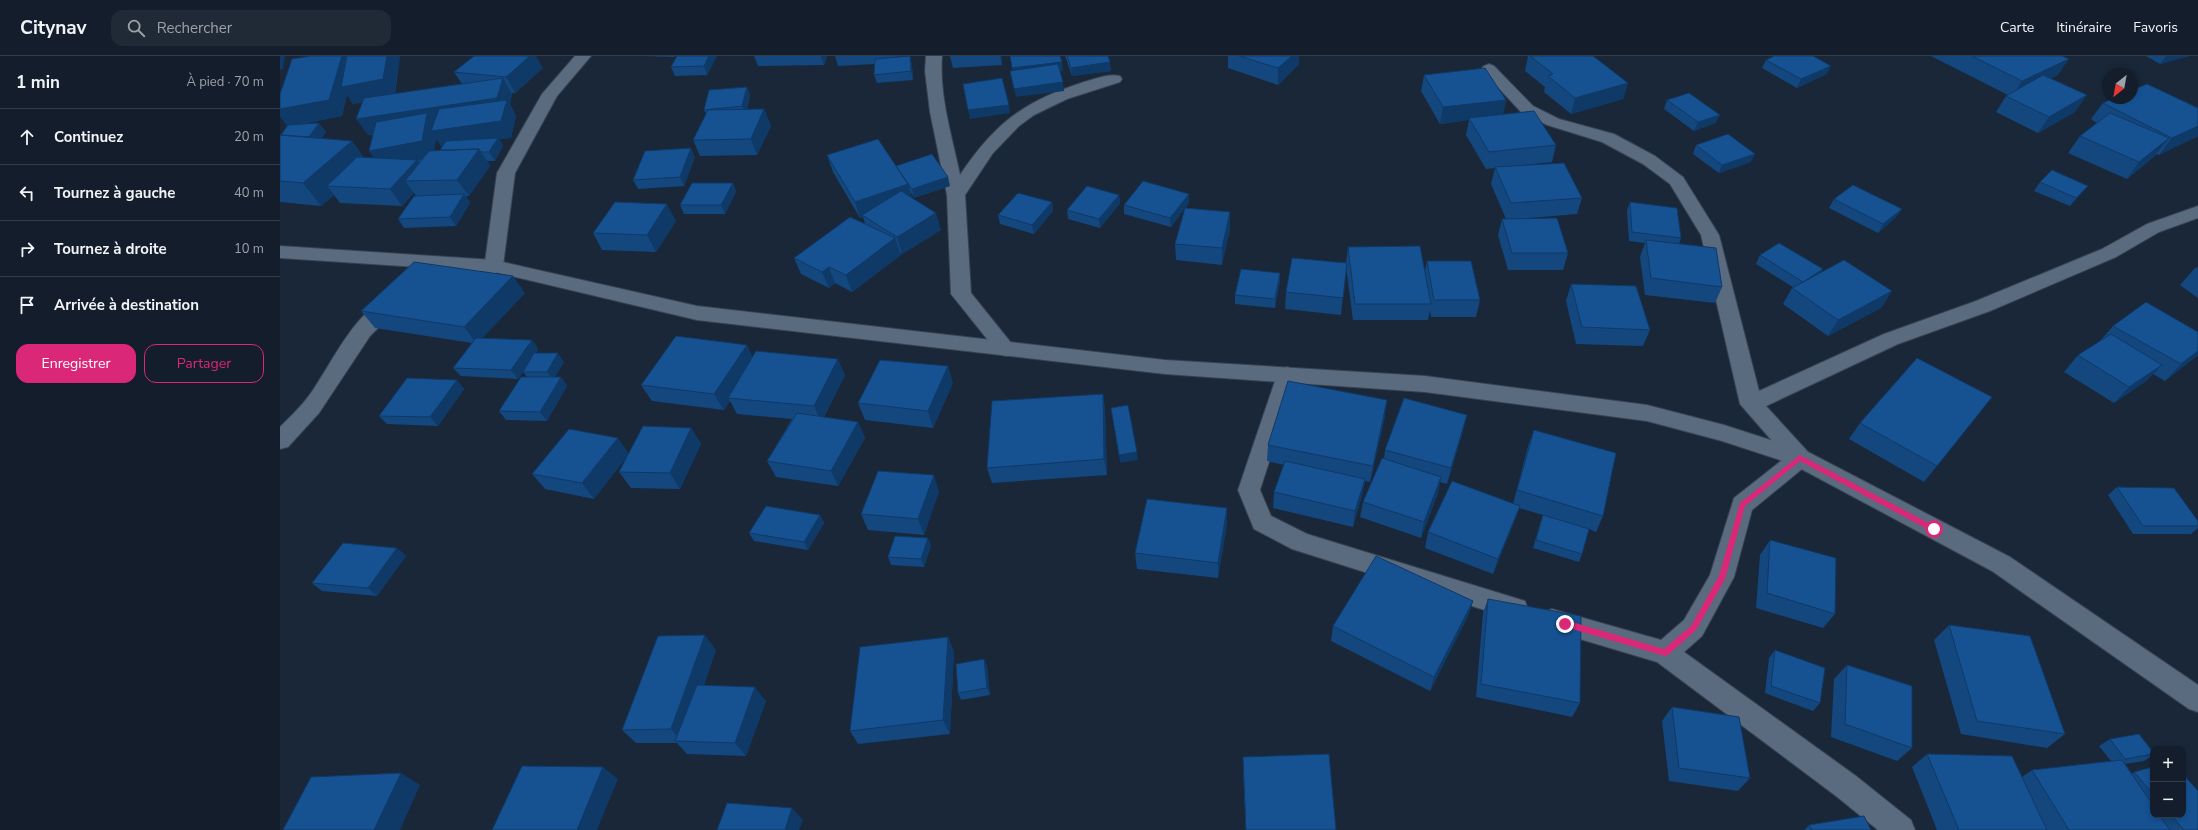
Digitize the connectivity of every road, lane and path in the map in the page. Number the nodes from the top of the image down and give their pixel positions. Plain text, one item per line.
1 (582, 56) edge
2 (934, 56) edge
3 (1489, 70) dead end
4 (1114, 79) dead end
5 (956, 195) junction
6 (2198, 212) edge
7 (280, 252) edge
8 (494, 266) junction
9 (449, 283) edge
10 (412, 297) edge
11 (1006, 349) junction
12 (1287, 375) junction
13 (1751, 404) junction
14 (280, 441) edge
15 (1800, 458) junction
16 (1665, 653) junction
17 (2198, 700) edge
18 (1901, 830) edge

1 - 8 street
2 - 5 street
3 - 13 street
4 - 5 street
5 - 11 street
6 - 13 street
7 - 8 street
8 - 9 street
8 - 11 street
10 - 14 street
11 - 12 street
12 - 15 street
12 - 16 street
13 - 15 street
15 - 16 street
15 - 17 street
16 - 18 street

